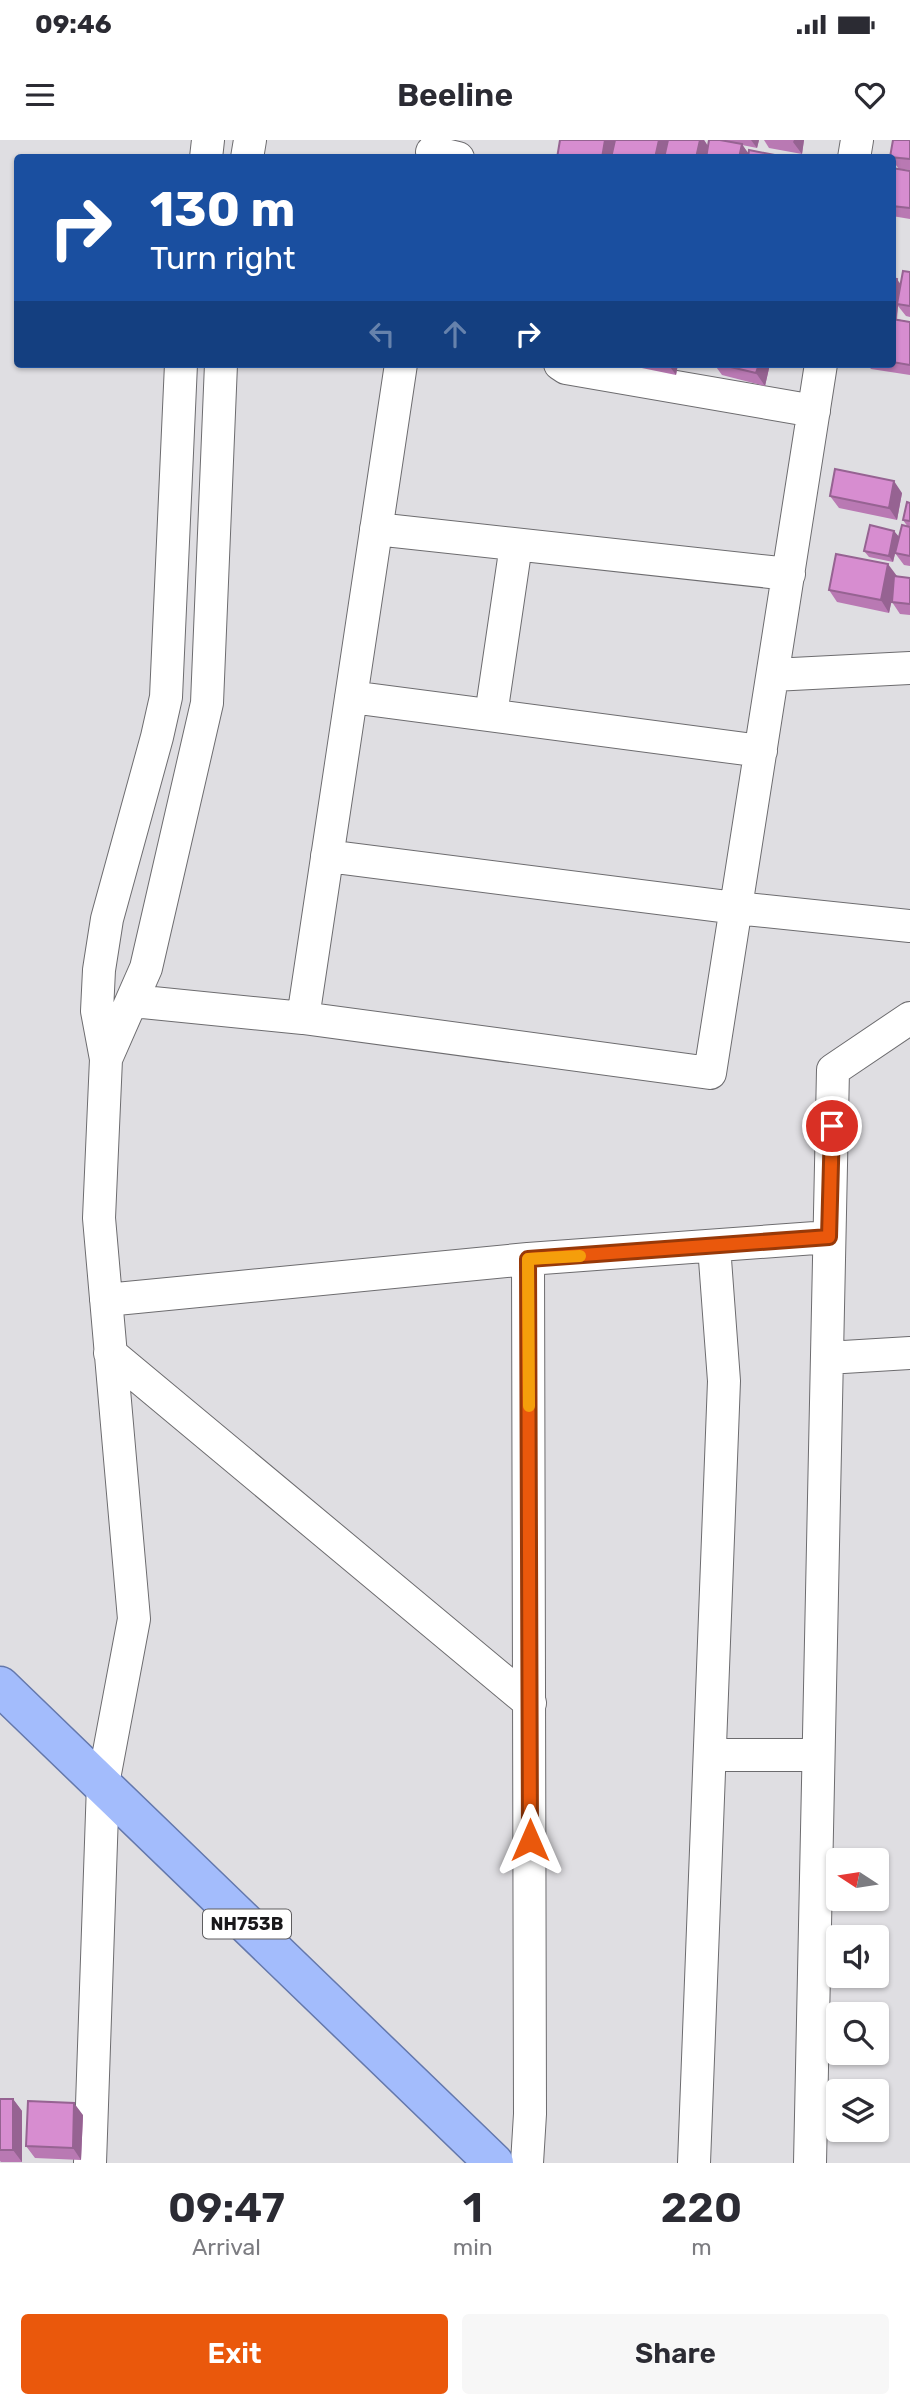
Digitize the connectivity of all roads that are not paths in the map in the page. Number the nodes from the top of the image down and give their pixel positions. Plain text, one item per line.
1 (181, 368) edge
2 (221, 368) edge
3 (400, 368) edge
4 (566, 368) edge
5 (820, 368) edge
6 (814, 411) junction
7 (376, 529) junction
8 (516, 545) junction
9 (789, 574) junction
10 (910, 668) edge
11 (773, 675) junction
12 (351, 697) junction
13 (491, 715) junction
14 (761, 751) junction
15 (327, 856) junction
16 (736, 908) junction
17 (910, 926) edge
18 (133, 1001) junction
19 (303, 1018) junction
20 (910, 1018) edge
21 (106, 1059) junction
22 (829, 1237) junction
23 (714, 1246) junction
24 (528, 1259) junction
25 (106, 1300) junction
26 (110, 1353) junction
27 (910, 1353) edge
28 (827, 1358) junction
29 (0, 1686) edge
30 (530, 1703) junction
31 (710, 1755) junction
32 (818, 1755) junction
33 (103, 1784) junction
34 (90, 2163) edge
35 (494, 2163) edge
36 (527, 2163) edge
37 (694, 2163) edge
38 (810, 2163) edge

1 - 21 street
2 - 18 street
3 - 7 street
4 - 6 street
5 - 6 street
6 - 9 street
7 - 8 street
7 - 12 street
8 - 9 street
8 - 13 street
9 - 11 street
10 - 11 street
11 - 14 street
12 - 13 street
12 - 15 street
13 - 14 street
14 - 16 street
15 - 16 street
15 - 19 street
16 - 17 street
16 - 19 street
18 - 19 street
18 - 21 street
20 - 22 street
21 - 25 street
22 - 23 street
22 - 28 street
23 - 24 street
23 - 31 street
24 - 25 street
24 - 30 street
25 - 26 street
26 - 30 street
26 - 33 street
27 - 28 street
28 - 32 street
29 - 33 highway, NH753B
30 - 36 street
31 - 32 street
31 - 37 street
32 - 38 street
33 - 34 street
33 - 35 highway, NH753B

